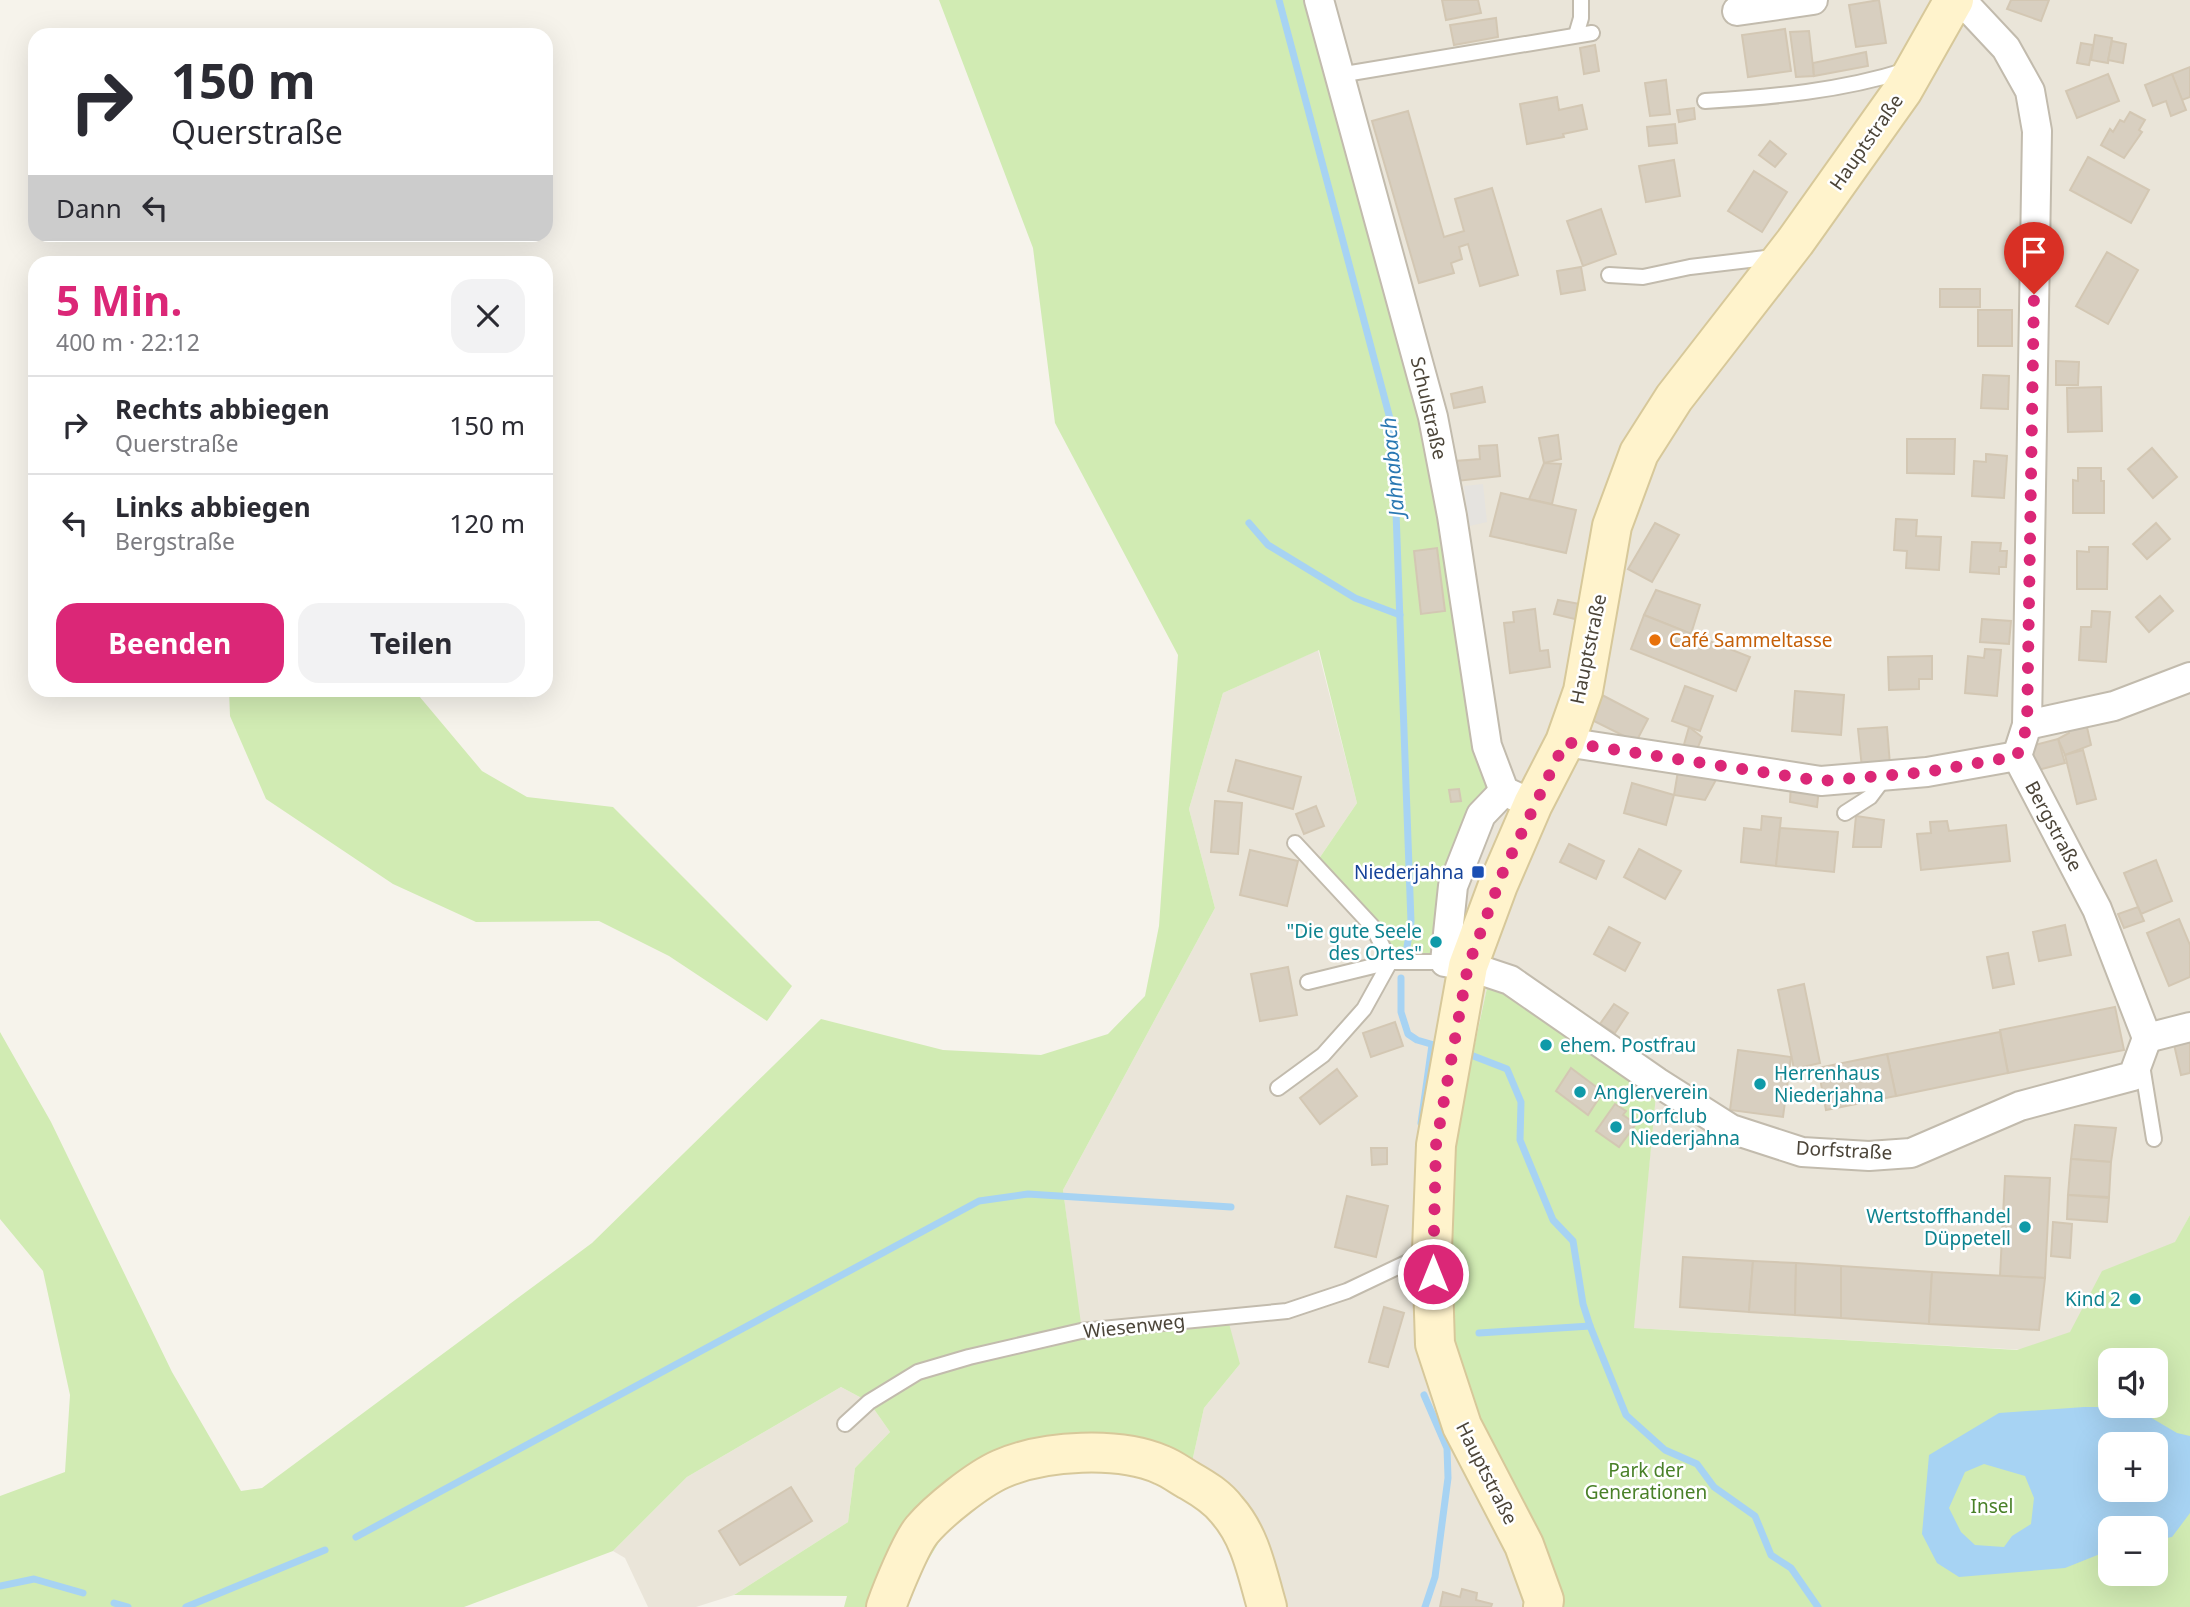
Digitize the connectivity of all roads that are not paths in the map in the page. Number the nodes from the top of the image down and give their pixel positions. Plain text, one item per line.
1 (1319, 0) edge
2 (1581, 0) edge
3 (1813, 0) edge
4 (1954, 0) edge
5 (1961, 0) edge
6 (1737, 11) dead end
7 (1592, 33) dead end
8 (1576, 35) junction
9 (1916, 67) junction
10 (1339, 75) junction
11 (1704, 101) dead end
12 (1784, 255) junction
13 (1609, 275) dead end
14 (2190, 677) edge
15 (2027, 726) junction
16 (1565, 742) junction
17 (2017, 756) junction
18 (1886, 775) junction
19 (1519, 797) junction
20 (1845, 813) dead end
21 (1295, 843) dead end
22 (1390, 962) junction
23 (1456, 964) junction
24 (1308, 982) dead end
25 (2190, 1027) edge
26 (2144, 1046) junction
27 (1278, 1088) dead end
28 (2154, 1139) dead end
29 (1432, 1250) junction
30 (845, 1423) dead end
31 (886, 1607) edge
32 (1267, 1607) edge
33 (1543, 1607) edge

1 - 10 street, Schulstraße
2 - 8 lane
3 - 6 street
4 - 9 street, Hauptstraße
5 - 15 street
7 - 8 lane
8 - 10 lane
9 - 11 lane
9 - 12 street, Hauptstraße
10 - 19 street, Schulstraße
12 - 13 lane
12 - 16 street, Hauptstraße
14 - 15 street
15 - 17 street
16 - 18 street
16 - 19 street, Hauptstraße
17 - 18 street
17 - 26 street, Bergstraße
18 - 20 lane
19 - 23 street, Hauptstraße
21 - 22 lane
22 - 23 lane
22 - 24 lane
22 - 27 lane
23 - 26 street, Dorfstraße
23 - 29 street, Hauptstraße
25 - 26 street
26 - 28 lane
29 - 30 lane, Wiesenweg
29 - 33 street, Hauptstraße
31 - 32 street

